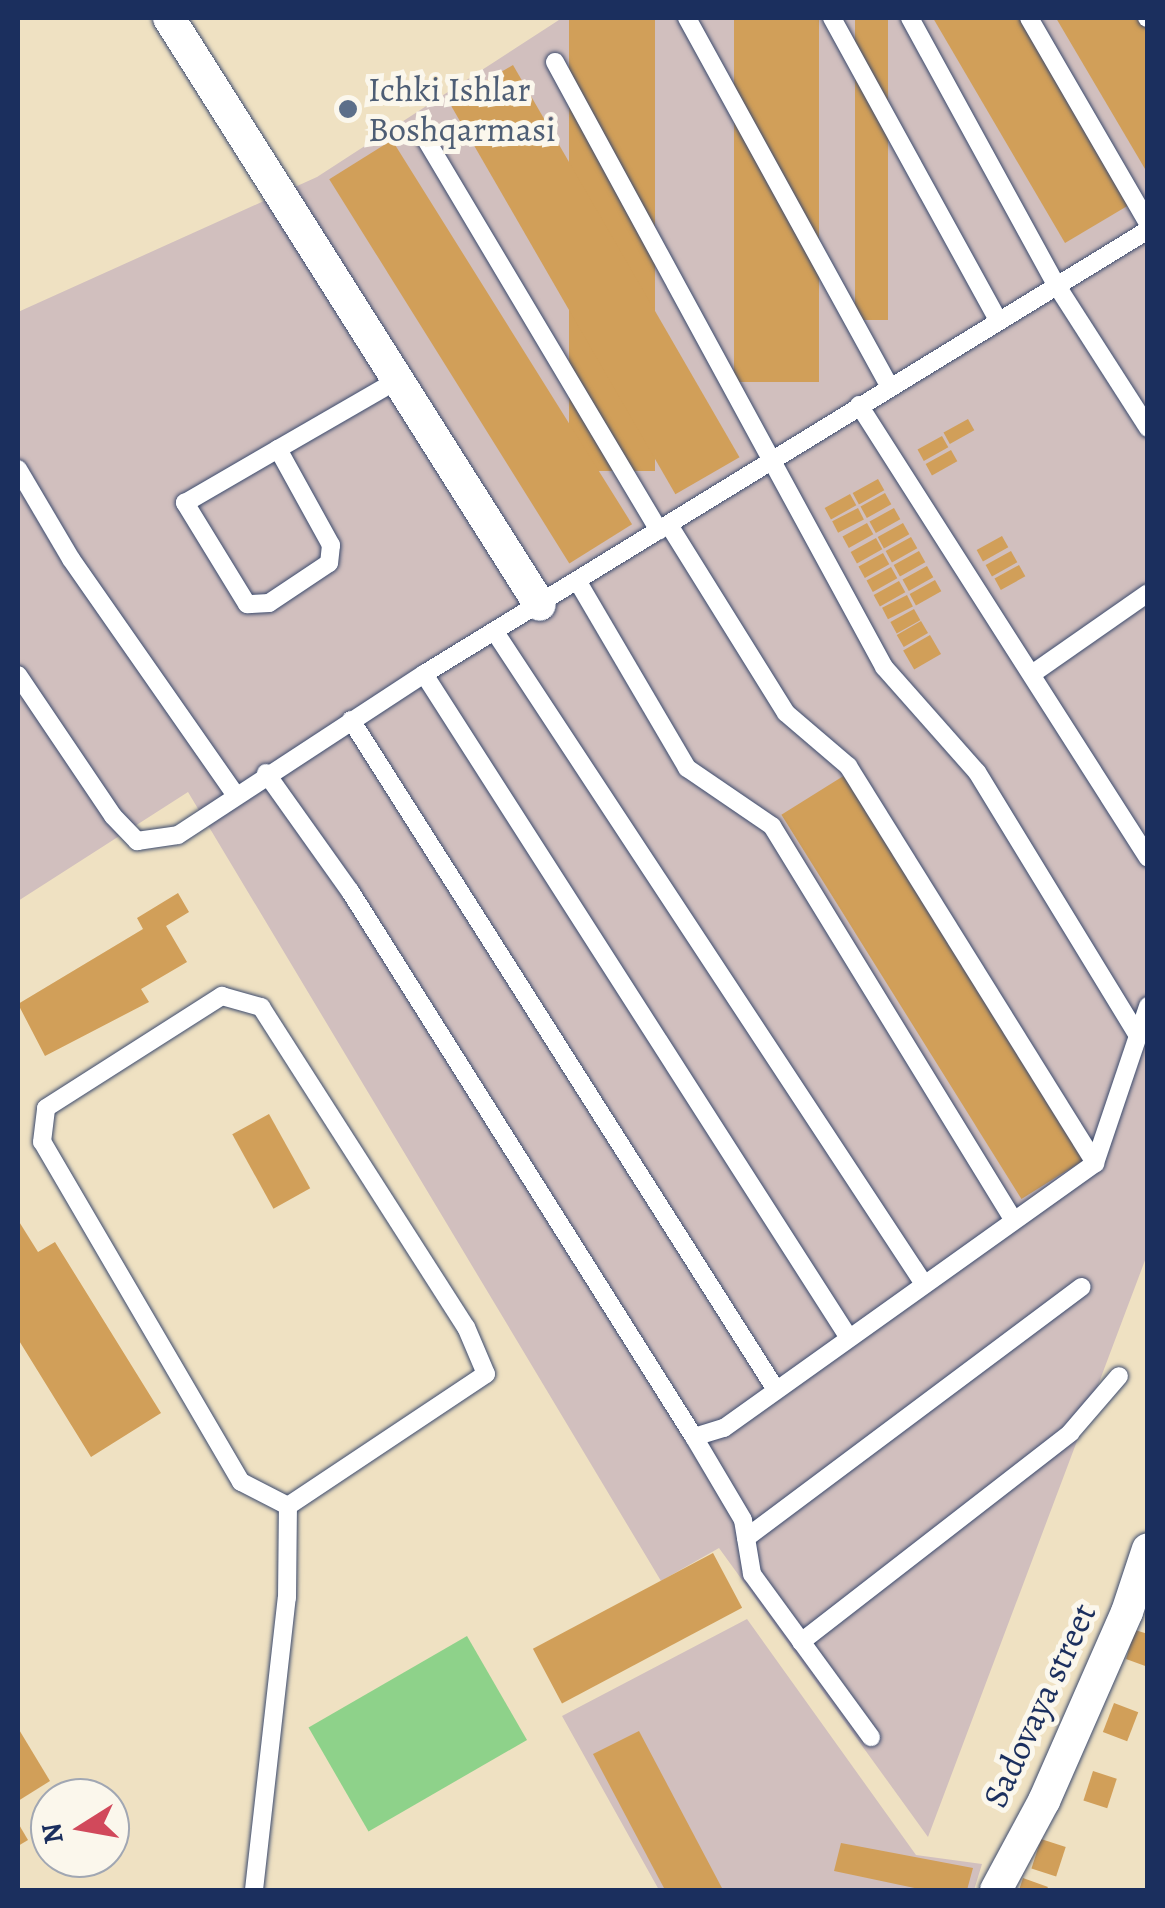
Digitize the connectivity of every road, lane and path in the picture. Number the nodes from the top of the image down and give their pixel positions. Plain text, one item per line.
1 (169, 18) edge
2 (688, 18) edge
3 (832, 18) edge
4 (910, 18) edge
5 (1030, 18) edge
6 (555, 62) dead end
7 (426, 138) dead end
8 (1148, 226) edge
9 (1057, 286) junction
10 (998, 320) junction
11 (399, 379) junction
12 (889, 386) junction
13 (860, 405) junction
14 (1148, 428) edge
15 (278, 449) junction
16 (773, 459) junction
17 (18, 470) edge
18 (664, 528) junction
19 (578, 582) junction
20 (1148, 592) edge
21 (540, 604) junction
22 (496, 632) junction
23 (424, 674) junction
24 (1032, 674) junction
25 (18, 675) edge
26 (352, 720) junction
27 (266, 774) junction
28 (234, 794) junction
29 (1148, 858) edge
30 (1148, 1006) edge
31 (1137, 1034) junction
32 (1095, 1163) junction
33 (1012, 1220) junction
34 (924, 1284) junction
35 (1082, 1286) dead end
36 (848, 1335) junction
37 (1119, 1376) dead end
38 (775, 1388) junction
39 (694, 1438) junction
40 (288, 1506) junction
41 (746, 1538) junction
42 (1148, 1550) edge
43 (801, 1642) junction
44 (870, 1737) dead end
45 (254, 1890) edge
46 (996, 1890) edge

1 - 11 street
2 - 12 lane
3 - 10 lane
4 - 9 lane
5 - 8 lane
6 - 16 lane
7 - 18 lane
8 - 9 lane
9 - 10 lane
9 - 14 lane
10 - 12 lane
11 - 15 lane
11 - 21 street
12 - 13 lane
13 - 16 lane
13 - 24 lane
15 - 15 lane
16 - 18 lane
16 - 31 lane
17 - 28 lane
18 - 19 lane
18 - 32 lane
19 - 21 lane
19 - 33 lane
20 - 24 lane
21 - 22 lane
22 - 23 lane
22 - 34 lane
23 - 26 lane
23 - 36 lane
24 - 29 lane
25 - 28 lane
26 - 27 lane
26 - 38 lane
27 - 28 lane
27 - 39 lane
30 - 31 lane
31 - 32 lane
32 - 33 lane
33 - 34 lane
34 - 36 lane
35 - 41 lane
36 - 38 lane
37 - 43 lane
38 - 39 lane
39 - 41 lane
40 - 40 lane
40 - 45 lane
41 - 43 lane
42 - 46 street, Sadovaya street
43 - 44 lane

